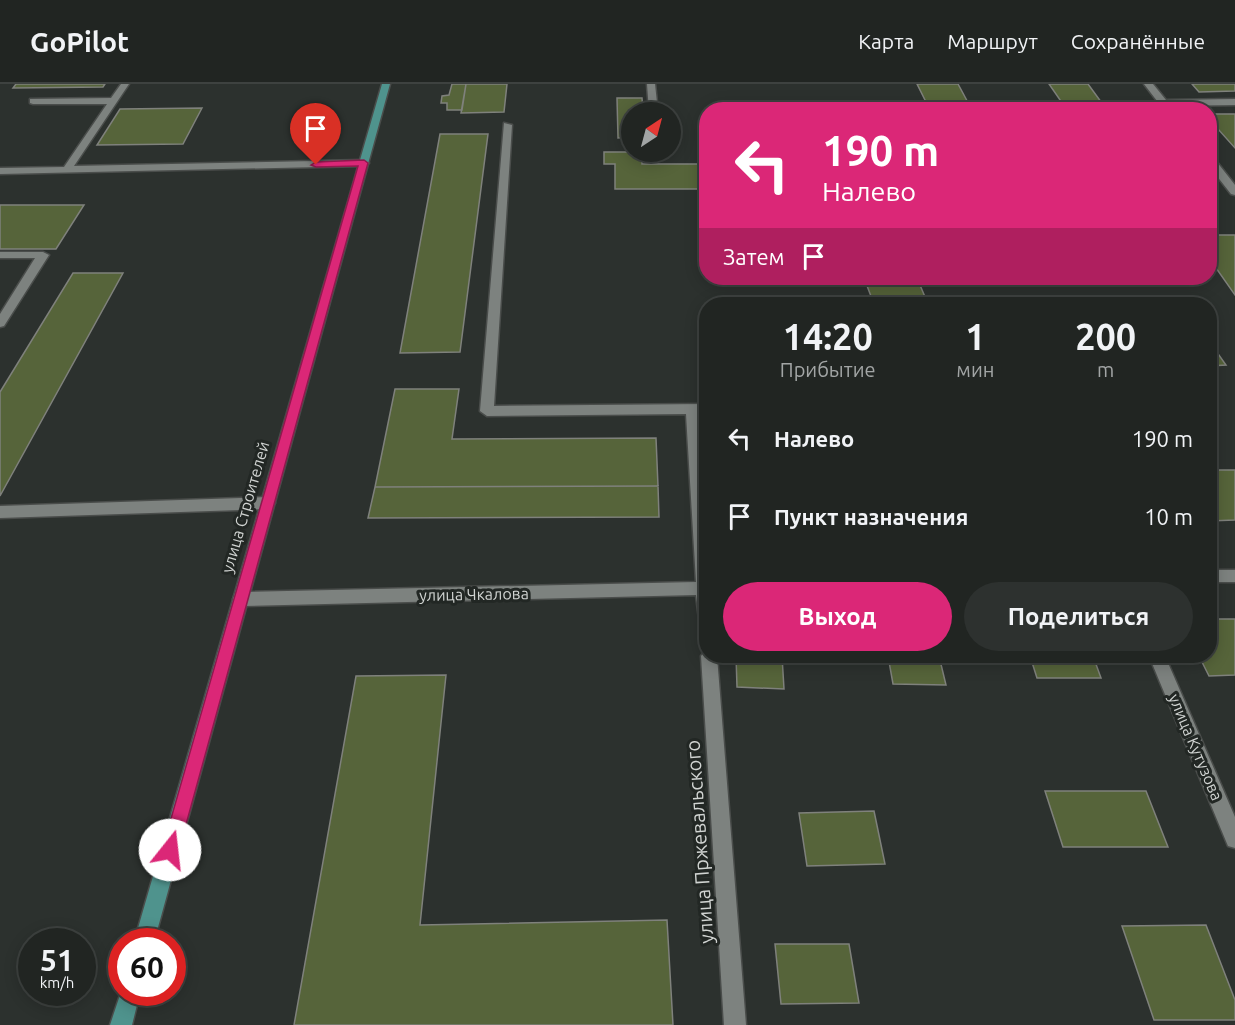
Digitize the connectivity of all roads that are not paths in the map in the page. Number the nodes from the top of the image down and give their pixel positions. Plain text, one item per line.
1 (125, 84) edge
2 (386, 84) edge
3 (651, 84) edge
4 (1148, 84) edge
5 (33, 101) dead end
6 (114, 101) junction
7 (653, 102) edge
8 (1163, 102) edge
9 (1235, 102) edge
10 (1217, 103) edge
11 (507, 125) dead end
12 (364, 163) junction
13 (1217, 169) edge
14 (67, 170) junction
15 (0, 171) edge
16 (1235, 192) edge
17 (0, 255) edge
18 (0, 323) edge
19 (699, 409) edge
20 (268, 502) junction
21 (0, 512) edge
22 (1217, 576) edge
23 (1235, 576) edge
24 (699, 588) edge
25 (241, 599) junction
26 (709, 663) edge
27 (1160, 663) edge
28 (1235, 839) edge
29 (148, 928) edge
30 (126, 1006) edge
31 (121, 1025) edge
32 (735, 1025) edge

1 - 6 street
2 - 12 main road, улица Строителей
3 - 7 street
4 - 8 street
5 - 6 street
6 - 14 street
9 - 10 street
11 - 19 street
12 - 14 street
12 - 20 main road, улица Строителей
13 - 16 street
14 - 15 street
17 - 18 street
20 - 21 street
20 - 25 main road, улица Строителей
22 - 23 street
24 - 25 street, улица Чкалова
25 - 29 main road, улица Строителей
26 - 32 street, улица Пржевальского
27 - 28 street, улица Кутузова
30 - 31 main road

